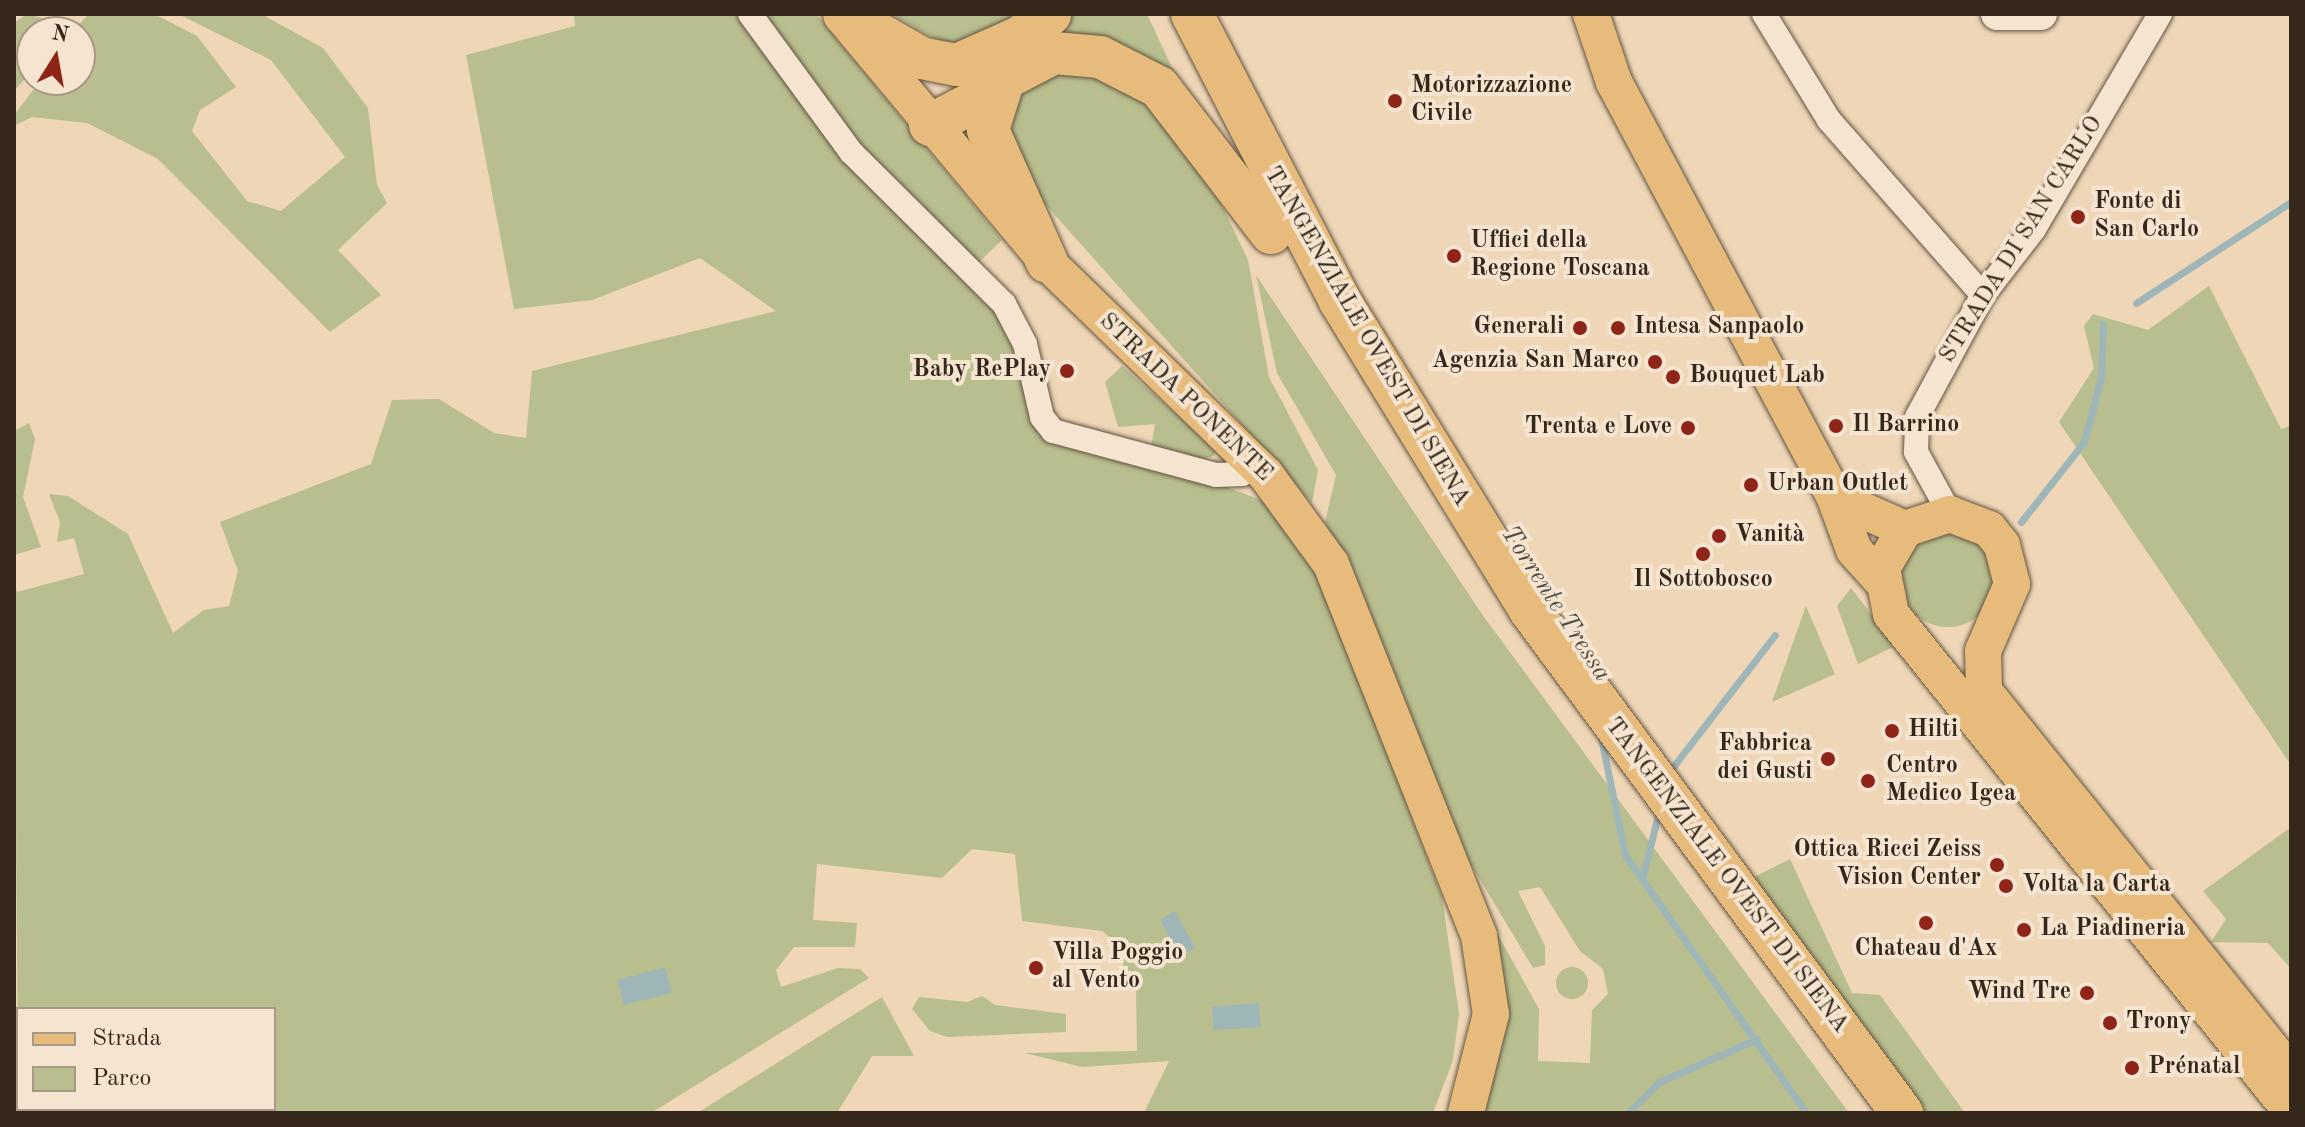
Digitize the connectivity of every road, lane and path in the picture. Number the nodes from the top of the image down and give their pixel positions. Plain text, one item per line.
1 (750, 14) edge
2 (842, 14) edge
3 (1162, 14) edge
4 (1192, 14) edge
5 (1591, 14) edge
6 (1764, 14) edge
7 (1997, 14) edge
8 (2041, 14) edge
9 (2160, 14) edge
10 (1048, 30) edge
11 (983, 77) junction
12 (930, 125) junction
13 (1271, 233) junction
14 (1047, 262) junction
15 (1983, 295) junction
16 (1256, 463) junction
17 (1835, 498) junction
18 (1950, 514) junction
19 (1905, 529) junction
20 (1881, 580) junction
21 (1996, 622) junction
22 (1915, 637) junction
23 (2291, 1073) edge
24 (2291, 1111) edge
25 (1466, 1113) edge
26 (1868, 1113) edge
27 (1902, 1113) edge

1 - 16 street
2 - 11 highway
2 - 12 main road, STRADA PONENTE
3 - 13 highway, TANGENZIALE OVEST DI SIENA
4 - 27 highway, TANGENZIALE OVEST DI SIENA
5 - 17 main road
6 - 15 street
7 - 8 street
9 - 15 street, STRADA DI SAN CARLO
10 - 11 highway
10 - 13 highway
11 - 12 highway
11 - 14 highway
12 - 14 main road, STRADA PONENTE
13 - 26 highway, TANGENZIALE OVEST DI SIENA
14 - 16 main road, STRADA PONENTE
15 - 18 street, STRADA DI SAN CARLO
16 - 25 main road, STRADA PONENTE
17 - 19 main road
17 - 20 main road
18 - 19 main road
18 - 21 main road
19 - 20 main road
20 - 22 main road
21 - 22 main road
21 - 23 main road
22 - 24 main road

